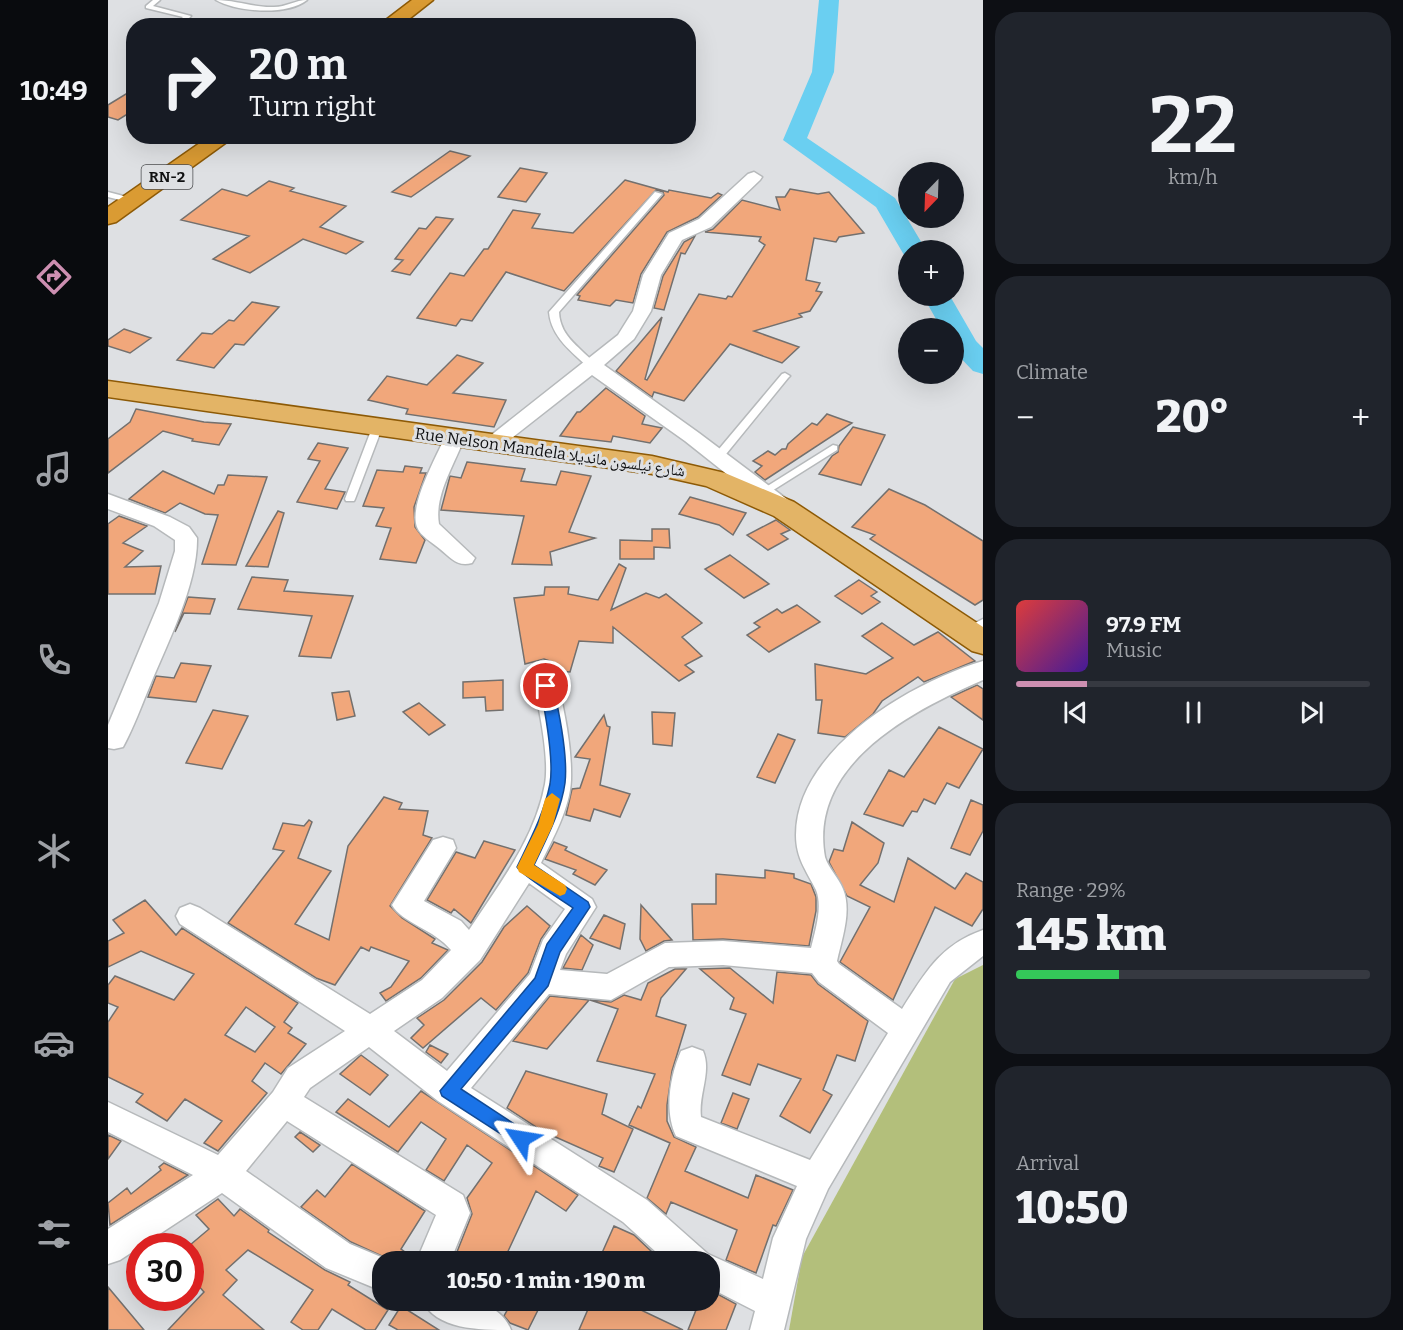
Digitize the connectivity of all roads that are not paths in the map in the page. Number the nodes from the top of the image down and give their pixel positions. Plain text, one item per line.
1 (157, 0) edge
2 (219, 0) edge
3 (304, 0) edge
4 (424, 0) edge
5 (186, 18) edge
6 (397, 18) edge
7 (214, 144) edge
8 (754, 177) dead end
9 (108, 194) edge
10 (658, 194) dead end
11 (132, 201) junction
12 (108, 217) edge
13 (592, 366) junction
14 (785, 376) dead end
15 (108, 389) edge
16 (377, 428) junction
17 (454, 439) junction
18 (492, 444) junction
19 (833, 448) dead end
20 (718, 457) junction
21 (350, 499) dead end
22 (773, 500) junction
23 (108, 501) edge
24 (464, 558) dead end
25 (978, 633) edge
26 (543, 670) dead end
27 (983, 670) edge
28 (114, 740) dead end
29 (443, 848) dead end
30 (525, 867) junction
31 (190, 916) dead end
32 (983, 942) edge
33 (470, 951) junction
34 (822, 963) junction
35 (542, 981) junction
36 (908, 1030) junction
37 (371, 1031) junction
38 (692, 1061) dead end
39 (449, 1091) junction
40 (284, 1102) junction
41 (108, 1116) edge
42 (223, 1174) junction
43 (817, 1178) junction
44 (108, 1248) edge
45 (438, 1251) edge
46 (681, 1251) edge
47 (372, 1270) edge
48 (720, 1278) edge
49 (459, 1311) edge
50 (770, 1316) edge
51 (494, 1330) edge

1 - 5 lane
2 - 3 lane
4 - 6 highway
7 - 11 highway, RN-2
8 - 13 street
9 - 11 lane
10 - 13 lane
11 - 12 highway, RN-2
13 - 18 street
13 - 20 street
14 - 20 lane
15 - 16 main road, Rue Nelson Mandela شارع نيلسون مانديلا
16 - 17 main road, Rue Nelson Mandela شارع نيلسون مانديلا
16 - 21 lane
17 - 18 main road, Rue Nelson Mandela شارع نيلسون مانديلا
17 - 24 street
18 - 22 main road, Rue Nelson Mandela شارع نيلسون مانديلا
19 - 22 lane
20 - 22 street
22 - 25 main road, Rue Nelson Mandela شارع نيلسون مانديلا
23 - 28 street
26 - 30 street
27 - 34 street
29 - 33 street
30 - 33 street
30 - 35 street
31 - 37 street
32 - 36 street
33 - 37 street
34 - 35 street
34 - 36 street
35 - 39 street
36 - 43 street
37 - 39 street
37 - 40 street
38 - 43 street
39 - 46 street
40 - 42 street
40 - 45 street
41 - 42 street
42 - 44 street
42 - 47 street
43 - 50 street
48 - 50 street
49 - 51 street

